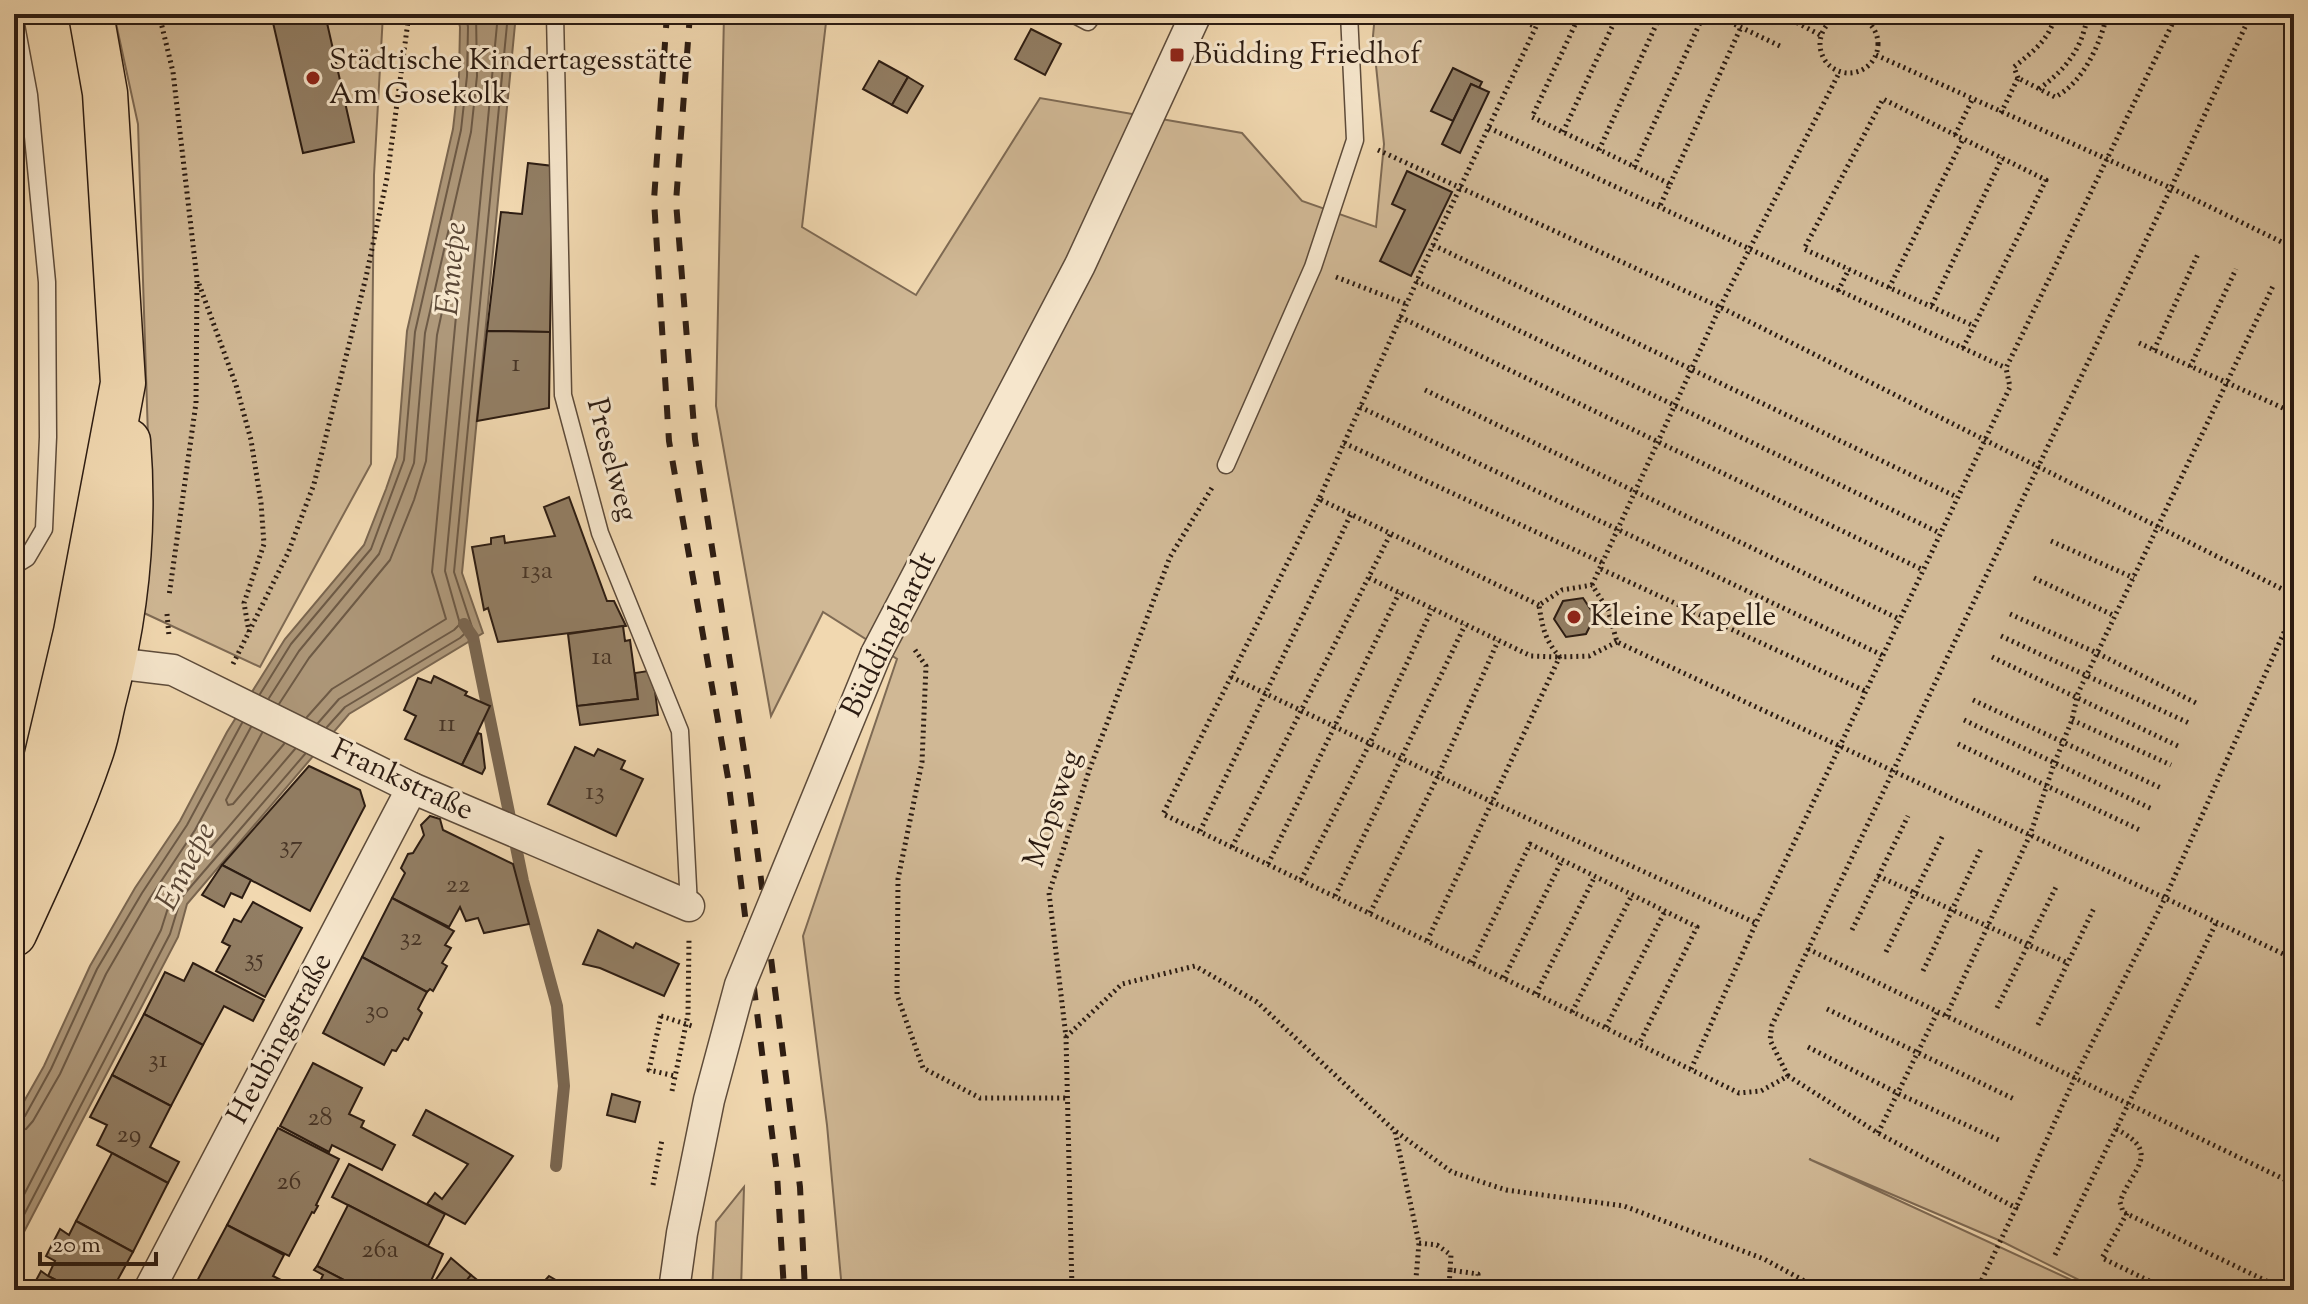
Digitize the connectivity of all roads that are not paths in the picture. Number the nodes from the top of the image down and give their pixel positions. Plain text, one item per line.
1 (14, 14) edge
2 (91, 14) edge
3 (555, 14) edge
4 (1073, 14) edge
5 (1094, 14) edge
6 (1196, 14) edge
7 (1349, 14) edge
8 (123, 383) junction
9 (1226, 465) road end
10 (14, 566) edge
11 (114, 663) junction
12 (412, 788) junction
13 (14, 896) edge
14 (689, 906) joint
15 (14, 934) edge
16 (149, 1290) edge
17 (674, 1290) edge

1 - 10 lane
2 - 8 main road
3 - 14 lane, Preselweg
4 - 5 lane
6 - 17 street, Büddinghardt, bridge
7 - 9 lane
8 - 11 main road
8 - 13 main road
11 - 12 street, Frankstraße
11 - 15 main road
12 - 14 street, Frankstraße
12 - 16 street, Heubingstraße

